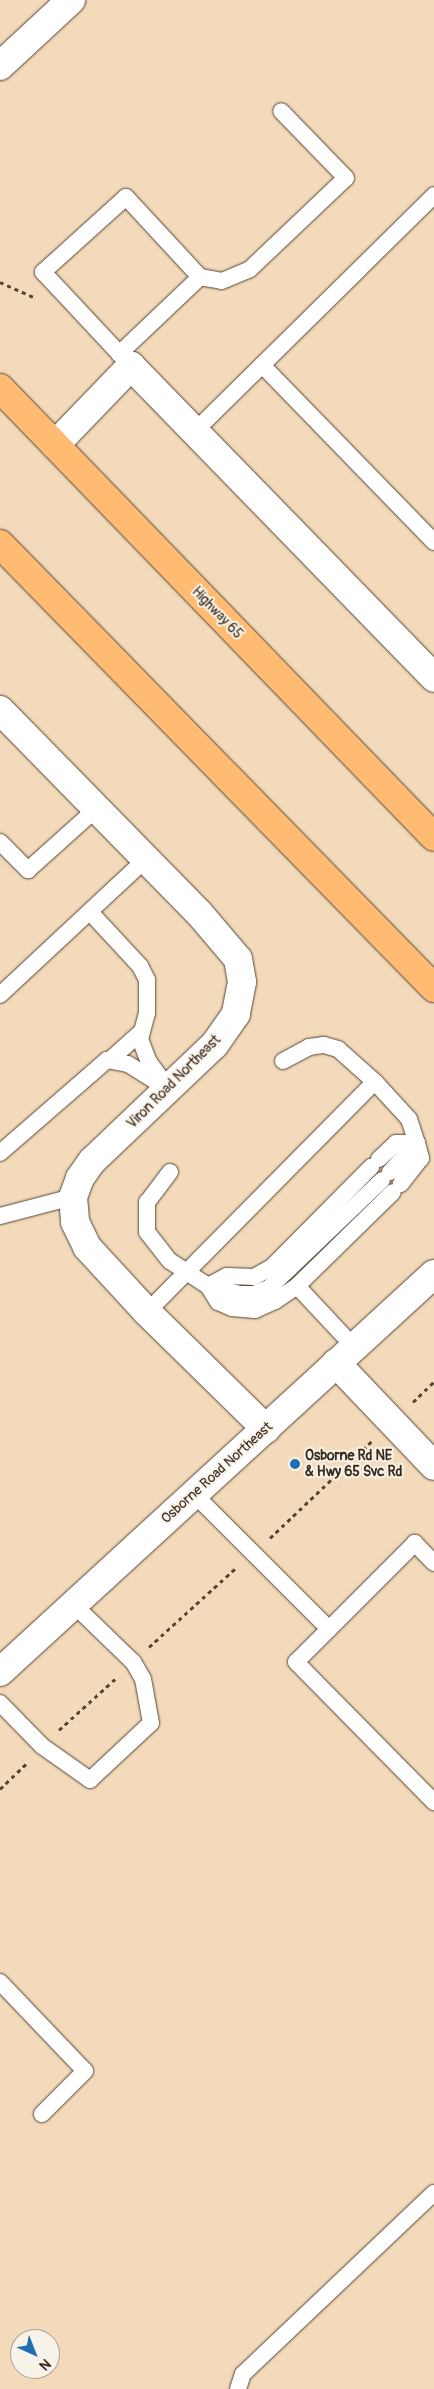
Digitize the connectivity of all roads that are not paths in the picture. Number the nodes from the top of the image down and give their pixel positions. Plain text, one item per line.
1 (71, 0) edge
2 (0, 66) edge
3 (281, 111) dead end
4 (434, 195) edge
5 (200, 277) junction
6 (125, 360) junction
7 (262, 365) junction
8 (0, 388) edge
9 (194, 432) junction
10 (55, 445) junction
11 (434, 542) edge
12 (0, 544) edge
13 (434, 678) edge
14 (0, 710) edge
15 (97, 808) junction
16 (434, 837) edge
17 (0, 842) edge
18 (146, 859) junction
19 (90, 912) junction
20 (434, 988) edge
21 (0, 995) edge
22 (140, 1032) junction
23 (110, 1060) junction
24 (283, 1061) dead end
25 (375, 1082) junction
26 (168, 1089) junction
27 (418, 1143) junction
28 (0, 1153) edge
29 (170, 1172) dead end
30 (392, 1182) junction
31 (73, 1197) junction
32 (0, 1216) edge
33 (187, 1272) junction
34 (434, 1274) edge
35 (208, 1286) junction
36 (297, 1286) junction
37 (147, 1312) junction
38 (345, 1355) junction
39 (266, 1429) junction
40 (434, 1466) edge
41 (194, 1494) junction
42 (434, 1563) edge
43 (73, 1604) junction
44 (330, 1629) junction
45 (0, 1672) edge
46 (0, 1704) edge
47 (434, 1802) edge
48 (0, 1982) edge
49 (42, 2114) dead end
50 (434, 2193) edge
51 (238, 2389) edge

1 - 2 street
3 - 5 lane
4 - 7 lane
5 - 6 lane
5 - 6 lane
6 - 9 street
6 - 10 street
7 - 9 lane
7 - 11 lane
8 - 10 highway, Highway 65
9 - 13 street
10 - 16 highway, Highway 65
12 - 20 highway
14 - 15 street, Viron Road Northeast
15 - 17 lane
15 - 18 street, Viron Road Northeast
18 - 19 lane
18 - 26 street, Viron Road Northeast
19 - 21 lane
19 - 22 lane
22 - 23 lane
22 - 26 lane
23 - 26 lane
23 - 28 lane
24 - 25 lane
25 - 27 lane
25 - 33 lane
26 - 31 street, Viron Road Northeast
27 - 30 lane
27 - 35 lane
29 - 33 lane
30 - 35 lane
30 - 36 lane
31 - 32 lane
31 - 37 street, Viron Road Northeast
33 - 35 lane
33 - 37 lane
34 - 38 street, Osborne Road Northeast
35 - 36 lane
36 - 38 lane
37 - 39 street, Viron Road Northeast
38 - 39 street, Osborne Road Northeast
38 - 40 street
39 - 41 street, Osborne Road Northeast
41 - 43 street, Osborne Road Northeast
41 - 44 lane
42 - 44 lane
43 - 45 street, Osborne Road Northeast
43 - 46 lane
44 - 47 lane
48 - 49 lane
50 - 51 lane

